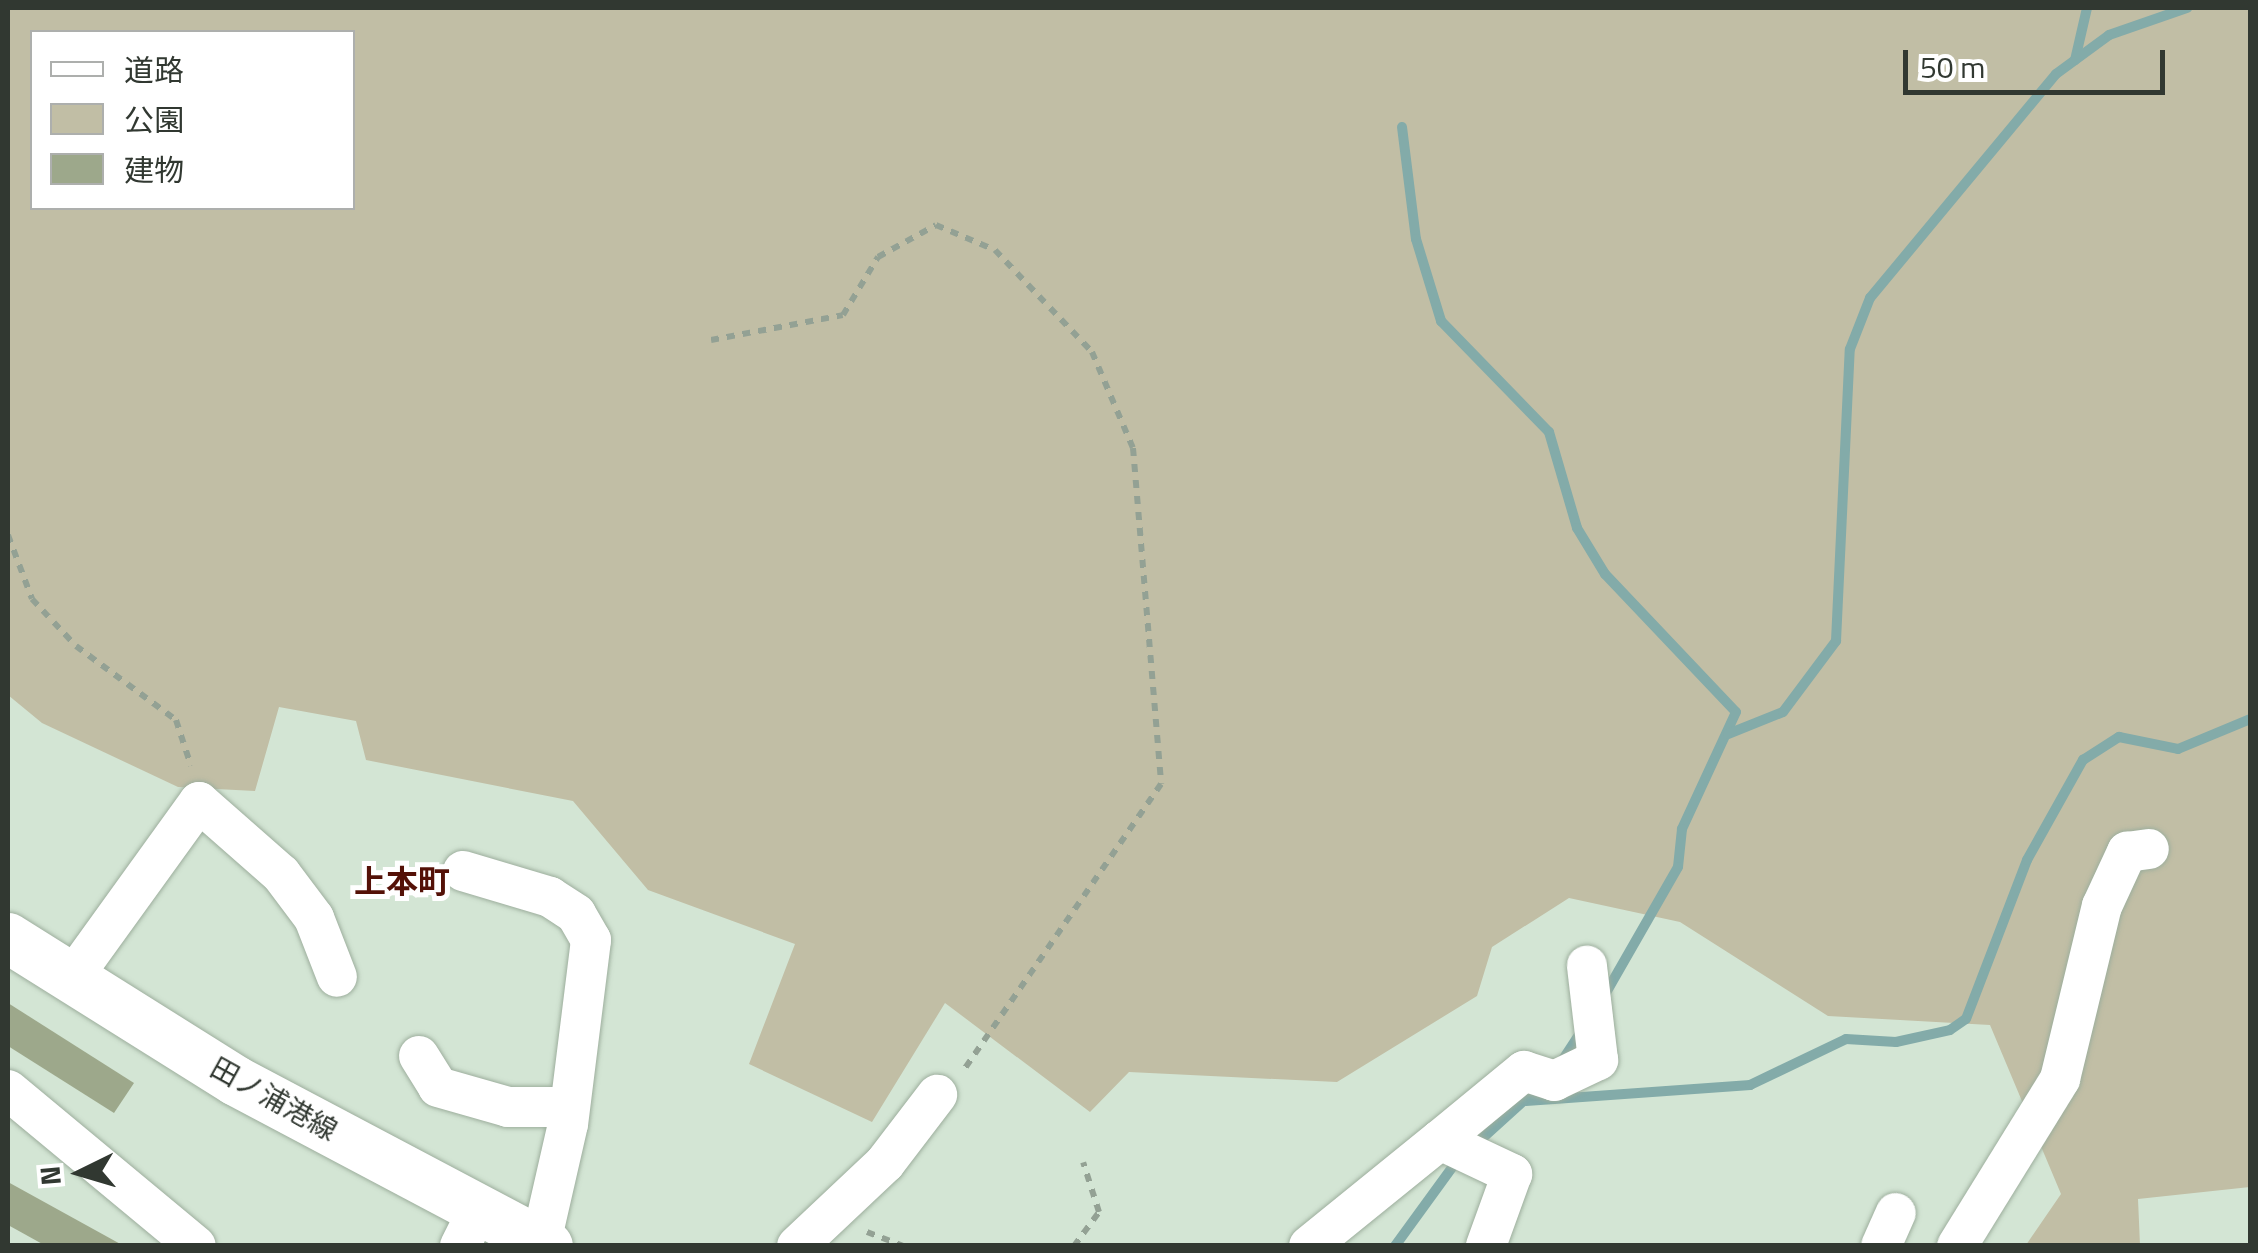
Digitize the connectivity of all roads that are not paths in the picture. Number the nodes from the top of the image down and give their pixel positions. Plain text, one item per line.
1 (2149, 848) dead end
2 (463, 872) dead end
3 (8, 938) edge
4 (337, 977) dead end
5 (72, 978) junction
6 (1590, 997) dead end
7 (419, 1056) dead end
8 (8, 1090) edge
9 (937, 1096) road end
10 (565, 1108) junction
11 (1455, 1150) junction
12 (469, 1228) edge
13 (544, 1244) edge
14 (196, 1246) edge
15 (796, 1246) edge
16 (1309, 1246) edge
17 (1486, 1246) edge
18 (1957, 1246) edge

1 - 18 street
2 - 10 street
3 - 5 main road, 田ノ浦港線
4 - 5 street
5 - 12 main road, 田ノ浦港線
6 - 11 street
7 - 10 street
8 - 14 street
9 - 15 street
10 - 13 street
11 - 16 street
11 - 17 street
12 - 13 main road, 田ノ浦港線

